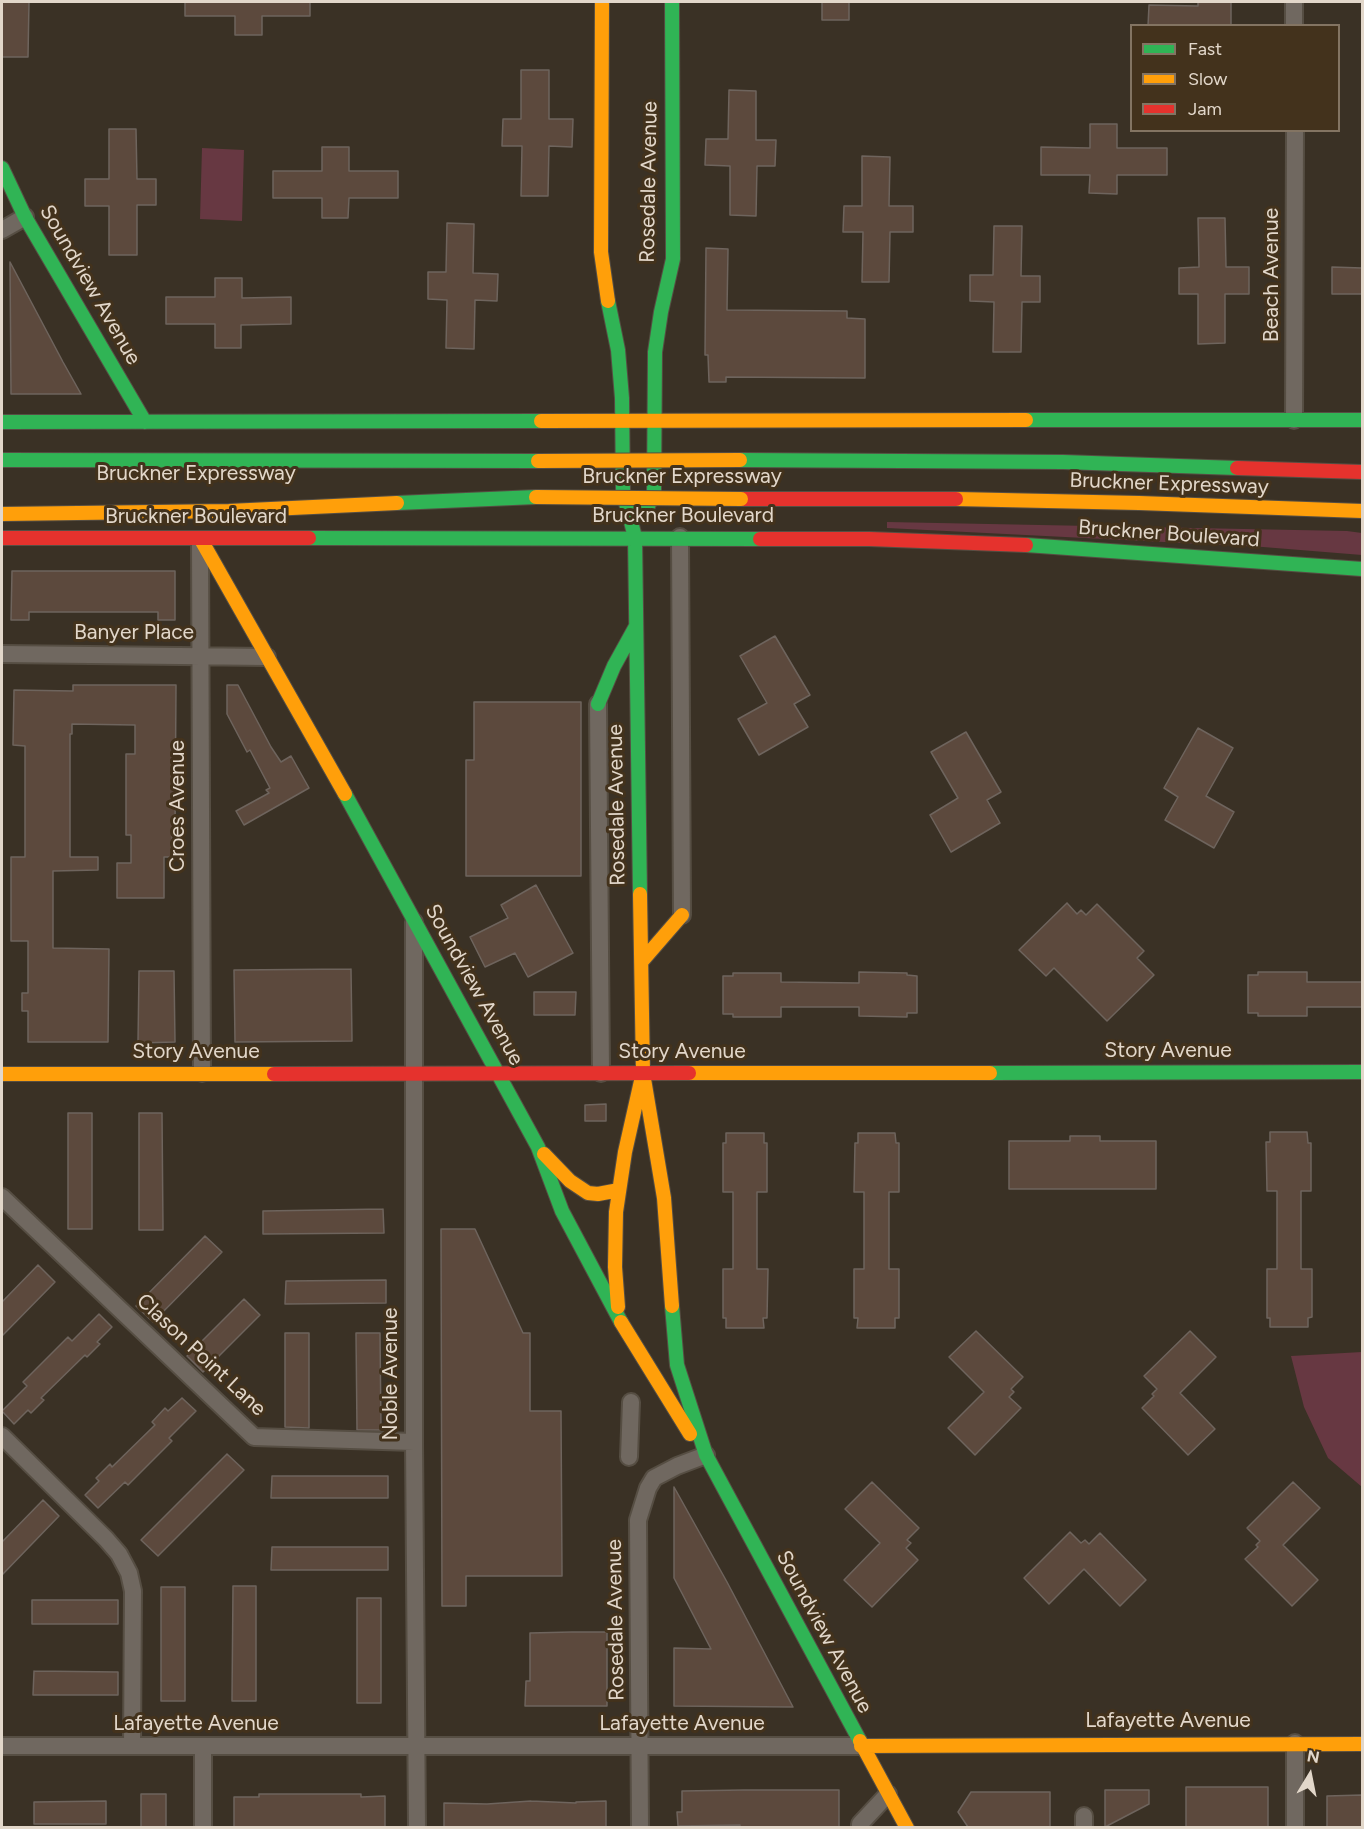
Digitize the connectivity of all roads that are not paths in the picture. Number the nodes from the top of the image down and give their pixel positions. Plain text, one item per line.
1 (602, 2) edge
2 (672, 2) edge
3 (1294, 2) edge
4 (1294, 24) edge
5 (1295, 132) edge
6 (2, 168) edge
7 (25, 217) junction
8 (2, 230) edge
9 (1294, 420) junction
10 (1362, 420) edge
11 (622, 421) junction
12 (655, 421) junction
13 (2, 422) edge
14 (145, 422) junction
15 (1316, 457) dead end
16 (2, 460) edge
17 (1246, 467) junction
18 (1362, 472) edge
19 (263, 495) dead end
20 (536, 497) junction
21 (1362, 511) edge
22 (2, 514) edge
23 (635, 537) junction
24 (680, 537) junction
25 (2, 538) edge
26 (200, 538) junction
27 (1362, 569) edge
28 (636, 626) junction
29 (2, 654) edge
30 (201, 656) junction
31 (267, 657) junction
32 (598, 704) joint
33 (682, 915) joint
34 (414, 920) junction
35 (643, 960) junction
36 (1362, 1072) edge
37 (202, 1073) junction
38 (414, 1073) junction
39 (499, 1073) junction
40 (601, 1073) junction
41 (644, 1073) junction
42 (2, 1074) edge
43 (538, 1147) junction
44 (619, 1190) junction
45 (2, 1197) edge
46 (669, 1254) joint
47 (620, 1321) junction
48 (631, 1402) dead end
49 (2, 1436) edge
50 (414, 1442) junction
51 (706, 1455) junction
52 (630, 1457) dead end
53 (1295, 1743) junction
54 (1362, 1744) edge
55 (2, 1746) edge
56 (132, 1746) junction
57 (203, 1746) junction
58 (861, 1746) junction
59 (417, 1747) junction
60 (640, 1747) junction
61 (888, 1794) junction
62 (202, 1827) edge
63 (417, 1827) edge
64 (640, 1827) edge
65 (861, 1827) edge
66 (907, 1827) edge
67 (1295, 1827) edge

1 - 11 main road, Rosedale Avenue
2 - 12 main road, Rosedale Avenue
3 - 4 street
5 - 9 street, Beach Avenue
6 - 7 main road, Soundview Avenue
7 - 8 street
7 - 14 main road, Soundview Avenue
9 - 10 main road
9 - 12 main road
11 - 12 main road
11 - 14 main road
11 - 23 main road, Rosedale Avenue
12 - 23 main road, Rosedale Avenue
13 - 14 main road
15 - 17 main road
16 - 17 main road, Bruckner Expressway, bridge
17 - 18 main road, Bruckner Expressway
19 - 20 main road, Bruckner Expressway
20 - 21 main road, Bruckner Expressway, bridge
20 - 22 main road
23 - 24 main road, Bruckner Boulevard
23 - 26 main road, Bruckner Boulevard
23 - 28 main road, Rosedale Avenue
24 - 27 main road, Bruckner Boulevard
24 - 33 street
25 - 26 main road, Bruckner Boulevard
26 - 30 street, Croes Avenue
26 - 31 main road, Soundview Avenue
28 - 32 main road
28 - 35 main road, Rosedale Avenue
29 - 30 street, Banyer Place
30 - 31 street, Banyer Place
30 - 37 street, Croes Avenue
31 - 34 main road, Soundview Avenue
32 - 40 street, Rosedale Avenue
33 - 35 main road
34 - 38 street, Noble Avenue
34 - 39 main road, Soundview Avenue
35 - 41 main road, Rosedale Avenue
36 - 41 main road, Story Avenue
37 - 38 main road, Story Avenue
37 - 42 main road, Story Avenue
38 - 39 main road, Story Avenue
38 - 50 street, Noble Avenue
39 - 40 main road, Story Avenue
39 - 43 main road, Soundview Avenue
40 - 41 main road, Story Avenue
41 - 44 main road, Rosedale Avenue
41 - 46 main road, Rosedale Avenue
43 - 44 main road
43 - 47 main road, Soundview Avenue
44 - 47 main road, Rosedale Avenue
45 - 50 street, Clason Point Lane
46 - 51 main road, Soundview Avenue
47 - 51 main road, Soundview Avenue
48 - 52 street
49 - 56 street
50 - 59 street, Noble Avenue
51 - 58 main road, Soundview Avenue
51 - 60 street, Rosedale Avenue
53 - 54 main road, Lafayette Avenue
53 - 58 main road, Lafayette Avenue
53 - 67 street
55 - 56 street, Lafayette Avenue
56 - 57 street, Lafayette Avenue
57 - 59 street, Lafayette Avenue
57 - 62 street
58 - 60 street, Lafayette Avenue
58 - 61 main road, Soundview Avenue
59 - 60 street, Lafayette Avenue
59 - 63 street, Noble Avenue
60 - 64 street, Rosedale Avenue
61 - 65 street
61 - 66 main road, Soundview Avenue

